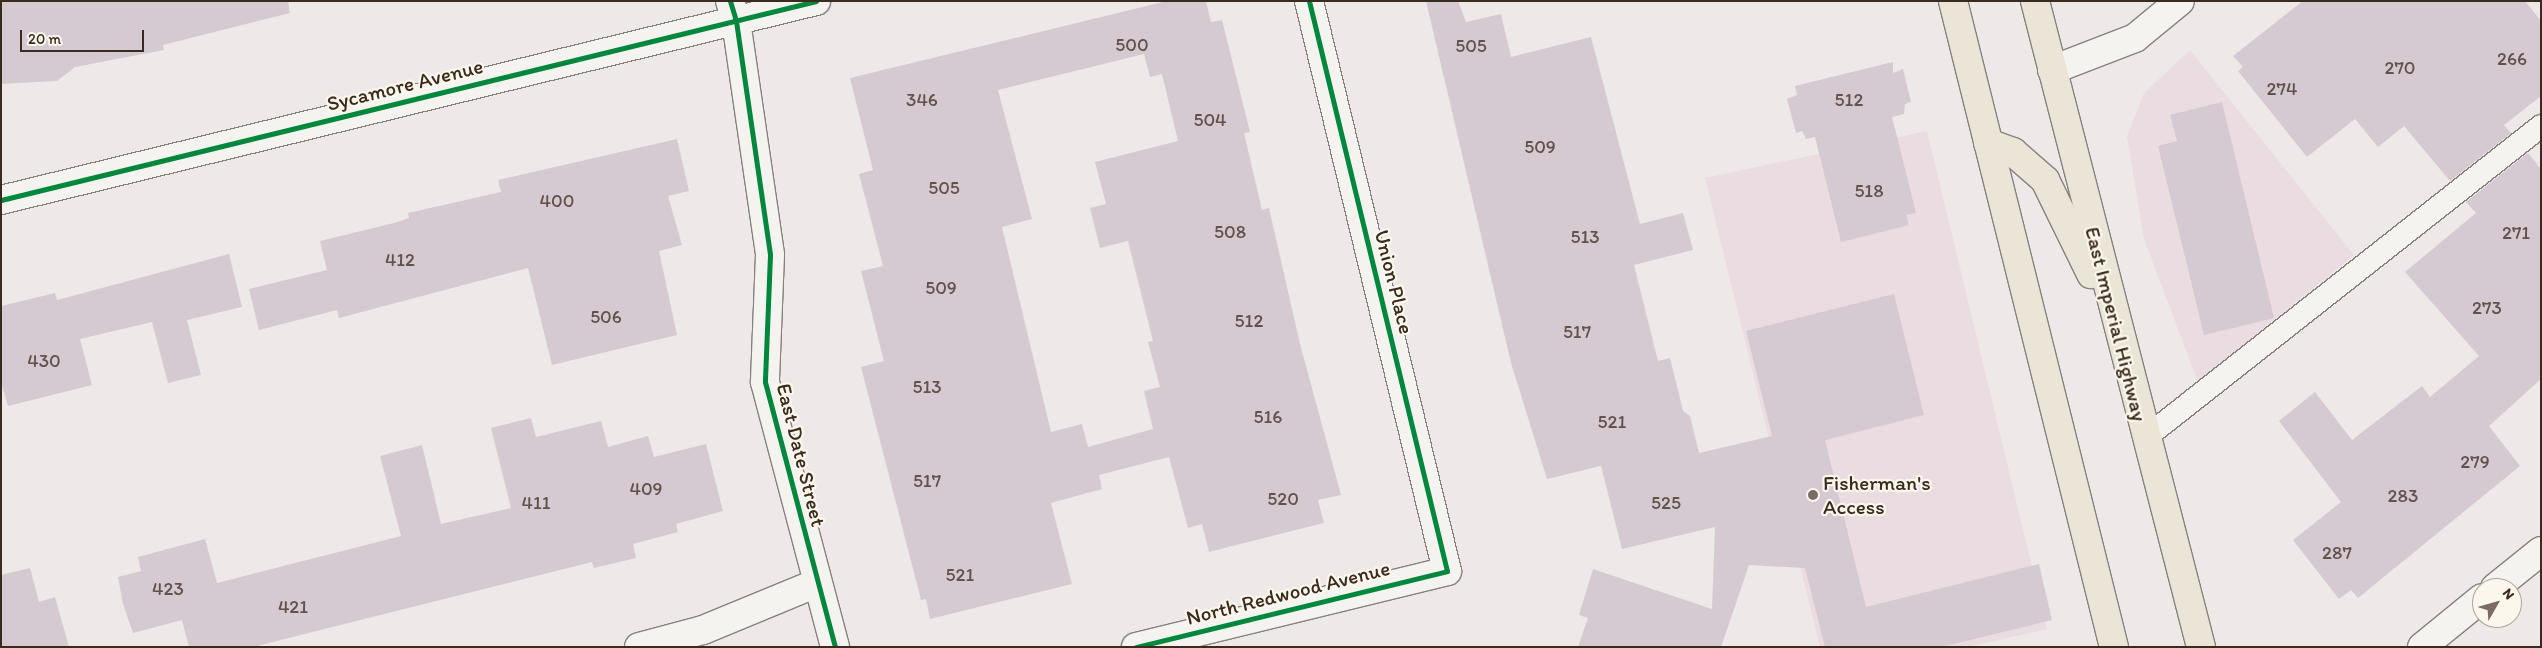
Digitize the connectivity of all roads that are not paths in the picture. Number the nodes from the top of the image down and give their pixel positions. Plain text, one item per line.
1 (816, 1) edge
2 (1309, 1) edge
3 (1953, 1) edge
4 (2035, 1) edge
5 (2180, 1) edge
6 (733, 11) edge
7 (2052, 70) junction
8 (2541, 126) edge
9 (1988, 143) junction
10 (1, 200) edge
11 (2116, 325) junction
12 (2145, 438) junction
13 (2541, 551) edge
14 (1447, 571) joint
15 (2507, 578) edge
16 (817, 583) junction
17 (2472, 606) edge
18 (640, 647) edge
19 (834, 647) edge
20 (1136, 647) edge
21 (2114, 647) edge
22 (2201, 647) edge
23 (2422, 647) edge

1 - 6 street, Sycamore Avenue
2 - 14 street, Union Place
3 - 9 main road
4 - 7 main road, East Imperial Highway
5 - 7 street
6 - 10 street, Sycamore Avenue
6 - 16 street, East Date Street
7 - 11 main road, East Imperial Highway
8 - 12 lane
9 - 11 main road
9 - 21 main road
11 - 12 main road, East Imperial Highway
12 - 22 main road, East Imperial Highway
13 - 15 street
14 - 20 street, North Redwood Avenue
16 - 18 street
16 - 19 street, East Date Street
17 - 23 street

